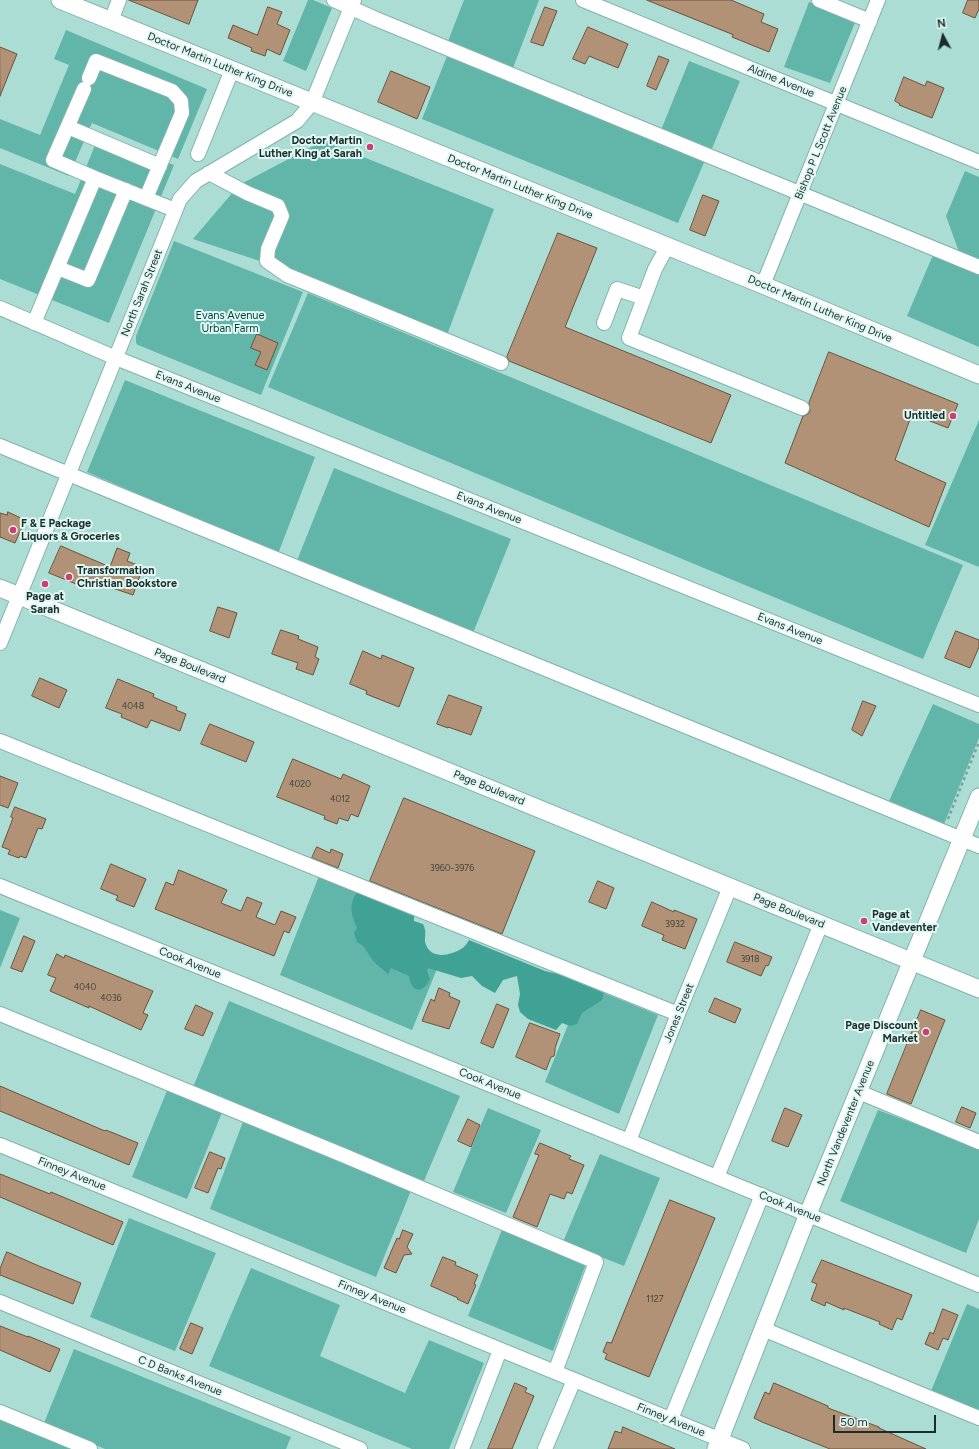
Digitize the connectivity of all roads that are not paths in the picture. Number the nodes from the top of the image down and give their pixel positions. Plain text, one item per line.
1 (60, 0) edge
2 (119, 0) edge
3 (334, 0) edge
4 (583, 0) edge
5 (819, 0) edge
6 (878, 0) edge
7 (353, 4) edge
8 (111, 21) junction
9 (870, 21) junction
10 (232, 70) junction
11 (312, 103) junction
12 (836, 104) junction
13 (68, 127) junction
14 (198, 154) dead end
15 (979, 162) edge
16 (160, 166) junction
17 (209, 173) junction
18 (95, 178) junction
19 (126, 190) junction
20 (800, 193) junction
21 (146, 198) junction
22 (175, 210) junction
23 (667, 247) junction
24 (979, 267) edge
25 (58, 268) junction
26 (763, 285) junction
27 (644, 298) junction
28 (0, 308) edge
29 (604, 322) dead end
30 (34, 323) junction
31 (116, 358) junction
32 (501, 363) dead end
33 (979, 375) edge
34 (802, 408) dead end
35 (0, 446) edge
36 (69, 474) junction
37 (0, 588) edge
38 (19, 596) junction
39 (0, 643) edge
40 (979, 705) edge
41 (0, 741) edge
42 (979, 797) edge
43 (962, 839) junction
44 (979, 846) edge
45 (0, 886) edge
46 (730, 887) junction
47 (821, 924) junction
48 (912, 962) junction
49 (979, 989) edge
50 (0, 1014) edge
51 (678, 1014) junction
52 (859, 1092) junction
53 (629, 1141) junction
54 (979, 1142) edge
55 (0, 1145) edge
56 (717, 1177) junction
57 (762, 1195) junction
58 (808, 1214) junction
59 (979, 1285) edge
60 (0, 1302) edge
61 (763, 1329) junction
62 (500, 1350) junction
63 (555, 1372) junction
64 (574, 1380) junction
65 (0, 1412) edge
66 (979, 1418) edge
67 (671, 1419) junction
68 (718, 1444) edge
69 (90, 1449) edge
70 (360, 1449) edge
71 (462, 1449) edge
72 (545, 1449) edge
73 (743, 1449) edge

1 - 8 main road, Doctor Martin Luther King Drive
2 - 8 street
3 - 7 street
4 - 12 street, Aldine Avenue
5 - 9 street
6 - 9 street, Bishop P L Scott Avenue
7 - 11 street, North Sarah Street
7 - 20 street
8 - 10 main road, Doctor Martin Luther King Drive
9 - 12 street, Bishop P L Scott Avenue
10 - 11 main road, Doctor Martin Luther King Drive
10 - 14 street
11 - 17 street, North Sarah Street
11 - 23 main road, Doctor Martin Luther King Drive
12 - 15 street, Aldine Avenue
12 - 20 street, Bishop P L Scott Avenue
13 - 16 street
13 - 16 street
13 - 18 street
16 - 21 street
17 - 22 street, North Sarah Street
17 - 32 street
18 - 19 street
18 - 25 street
19 - 21 street
19 - 25 street
20 - 24 street
20 - 26 street, Bishop P L Scott Avenue
21 - 22 street
22 - 31 street, North Sarah Street
23 - 26 main road, Doctor Martin Luther King Drive
23 - 27 street
25 - 30 street
26 - 33 main road, Doctor Martin Luther King Drive
27 - 29 street
27 - 34 street
28 - 30 street, Evans Avenue
30 - 31 street, Evans Avenue
31 - 36 street, North Sarah Street
31 - 40 street, Evans Avenue
35 - 36 street
36 - 38 street, North Sarah Street
36 - 43 street
37 - 38 main road, Page Boulevard
38 - 39 street, North Sarah Street
38 - 46 main road, Page Boulevard
41 - 51 street
42 - 43 main road, North Vandeventer Avenue
43 - 44 street
43 - 48 main road, North Vandeventer Avenue
45 - 53 street, Cook Avenue
46 - 47 main road, Page Boulevard
46 - 51 street, Jones Street
47 - 48 main road, Page Boulevard
47 - 56 street
48 - 49 main road, Page Boulevard
48 - 52 main road, North Vandeventer Avenue
50 - 63 street
51 - 53 street, Jones Street
52 - 54 street
52 - 58 main road, North Vandeventer Avenue
53 - 56 street, Cook Avenue
55 - 62 street, Finney Avenue
56 - 57 street, Cook Avenue
57 - 58 street, Cook Avenue
57 - 67 street
58 - 59 street, Cook Avenue
58 - 61 main road, North Vandeventer Avenue
60 - 70 street, C D Banks Avenue
61 - 66 street
61 - 68 main road, North Vandeventer Avenue
62 - 63 street, Finney Avenue
62 - 71 street
63 - 64 street, Finney Avenue
64 - 67 street, Finney Avenue
64 - 72 street
65 - 69 street
67 - 68 street, Finney Avenue
68 - 73 street, Finney Avenue

